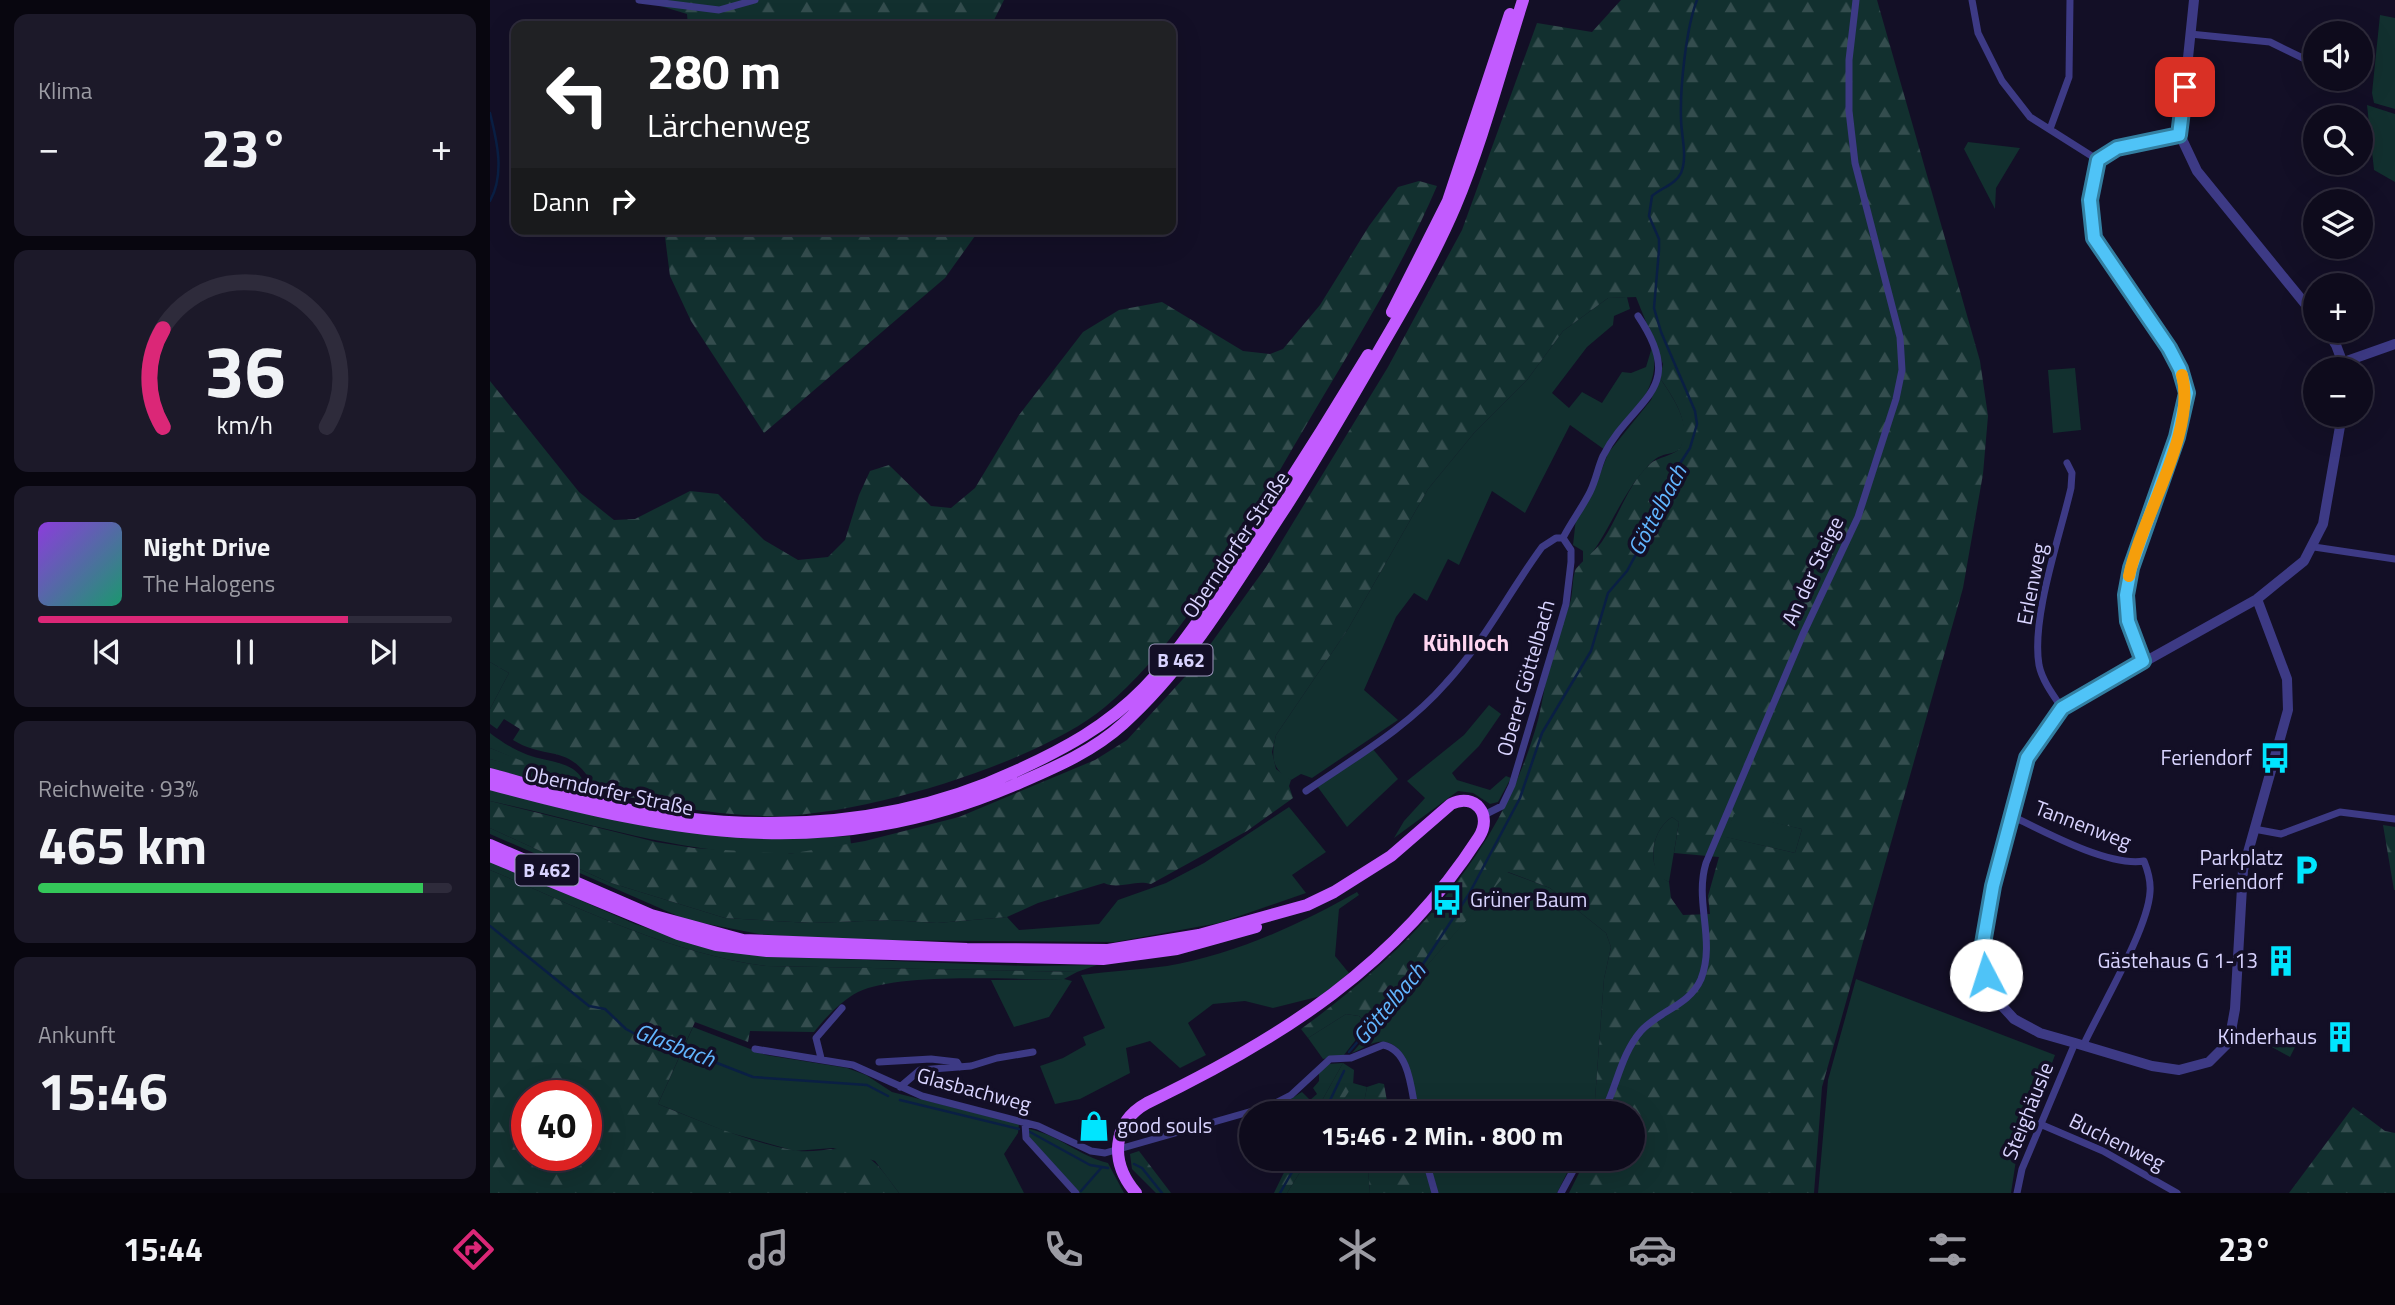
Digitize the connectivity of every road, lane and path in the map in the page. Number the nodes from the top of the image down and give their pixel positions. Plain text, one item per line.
1 (639, 0) edge
2 (755, 0) edge
3 (1514, 0) edge
4 (1523, 0) edge
5 (1856, 0) edge
6 (1972, 0) edge
7 (2070, 0) edge
8 (2194, 0) edge
9 (2190, 34) junction
10 (2303, 58) edge
11 (2050, 129) junction
12 (2179, 135) junction
13 (2098, 160) junction
14 (2303, 301) edge
15 (1638, 316) dead end
16 (2395, 344) edge
17 (2365, 357) edge
18 (2340, 427) edge
19 (2067, 463) dead end
20 (1563, 538) junction
21 (2314, 547) junction
22 (2395, 559) edge
23 (2258, 599) junction
24 (2143, 661) junction
25 (2062, 708) junction
26 (490, 774) edge
27 (490, 784) edge
28 (1306, 791) dead end
29 (1484, 815) junction
30 (2010, 815) junction
31 (2395, 819) edge
32 (2253, 829) junction
33 (490, 845) edge
34 (490, 856) edge
35 (2144, 861) joint
36 (1284, 913) junction
37 (842, 1008) dead end
38 (2079, 1045) junction
39 (755, 1049) dead end
40 (1033, 1052) dead end
41 (821, 1058) junction
42 (879, 1062) dead end
43 (960, 1067) junction
44 (900, 1087) junction
45 (1280, 1101) edge
46 (1413, 1101) edge
47 (1608, 1101) edge
48 (1239, 1115) edge
49 (1025, 1122) junction
50 (2040, 1124) junction
51 (1117, 1150) junction
52 (1429, 1171) edge
53 (1573, 1171) edge
54 (1076, 1193) edge
55 (1136, 1193) edge
56 (1435, 1193) edge
57 (1562, 1193) edge
58 (2017, 1193) edge
59 (2177, 1193) edge

1 - 2 street
3 - 26 main road, Oberndorfer Straße / B 462
4 - 27 main road, Oberndorfer Straße / B 462
5 - 47 street, An der Steige
6 - 11 street
7 - 11 street
8 - 9 street
9 - 10 street
9 - 12 street
11 - 13 street
12 - 13 street
12 - 14 street
13 - 24 street
15 - 20 street, Oberer Göttelbach
16 - 17 street
18 - 21 street
19 - 25 street, Erlenweg
20 - 28 street, Oberer Göttelbach
20 - 29 street, Oberer Göttelbach
21 - 22 street
21 - 23 street
23 - 24 street
23 - 32 street
24 - 25 street
25 - 30 street
29 - 36 main road, B 462
29 - 51 main road
30 - 35 street, Tannenweg
30 - 38 street
31 - 32 street
32 - 38 street
33 - 36 main road, B 462
34 - 36 main road, B 462
35 - 38 street, Steighäusle
37 - 41 street
38 - 50 street, Steighäusle
39 - 41 street, Glasbachweg
40 - 43 street
41 - 44 street, Glasbachweg
42 - 43 street
43 - 44 street
44 - 49 street, Glasbachweg
45 - 46 street
48 - 51 street
49 - 51 street, Glasbachweg
49 - 54 street
50 - 58 street, Steighäusle
50 - 59 street, Buchenweg
51 - 55 main road
52 - 56 street
53 - 57 street

